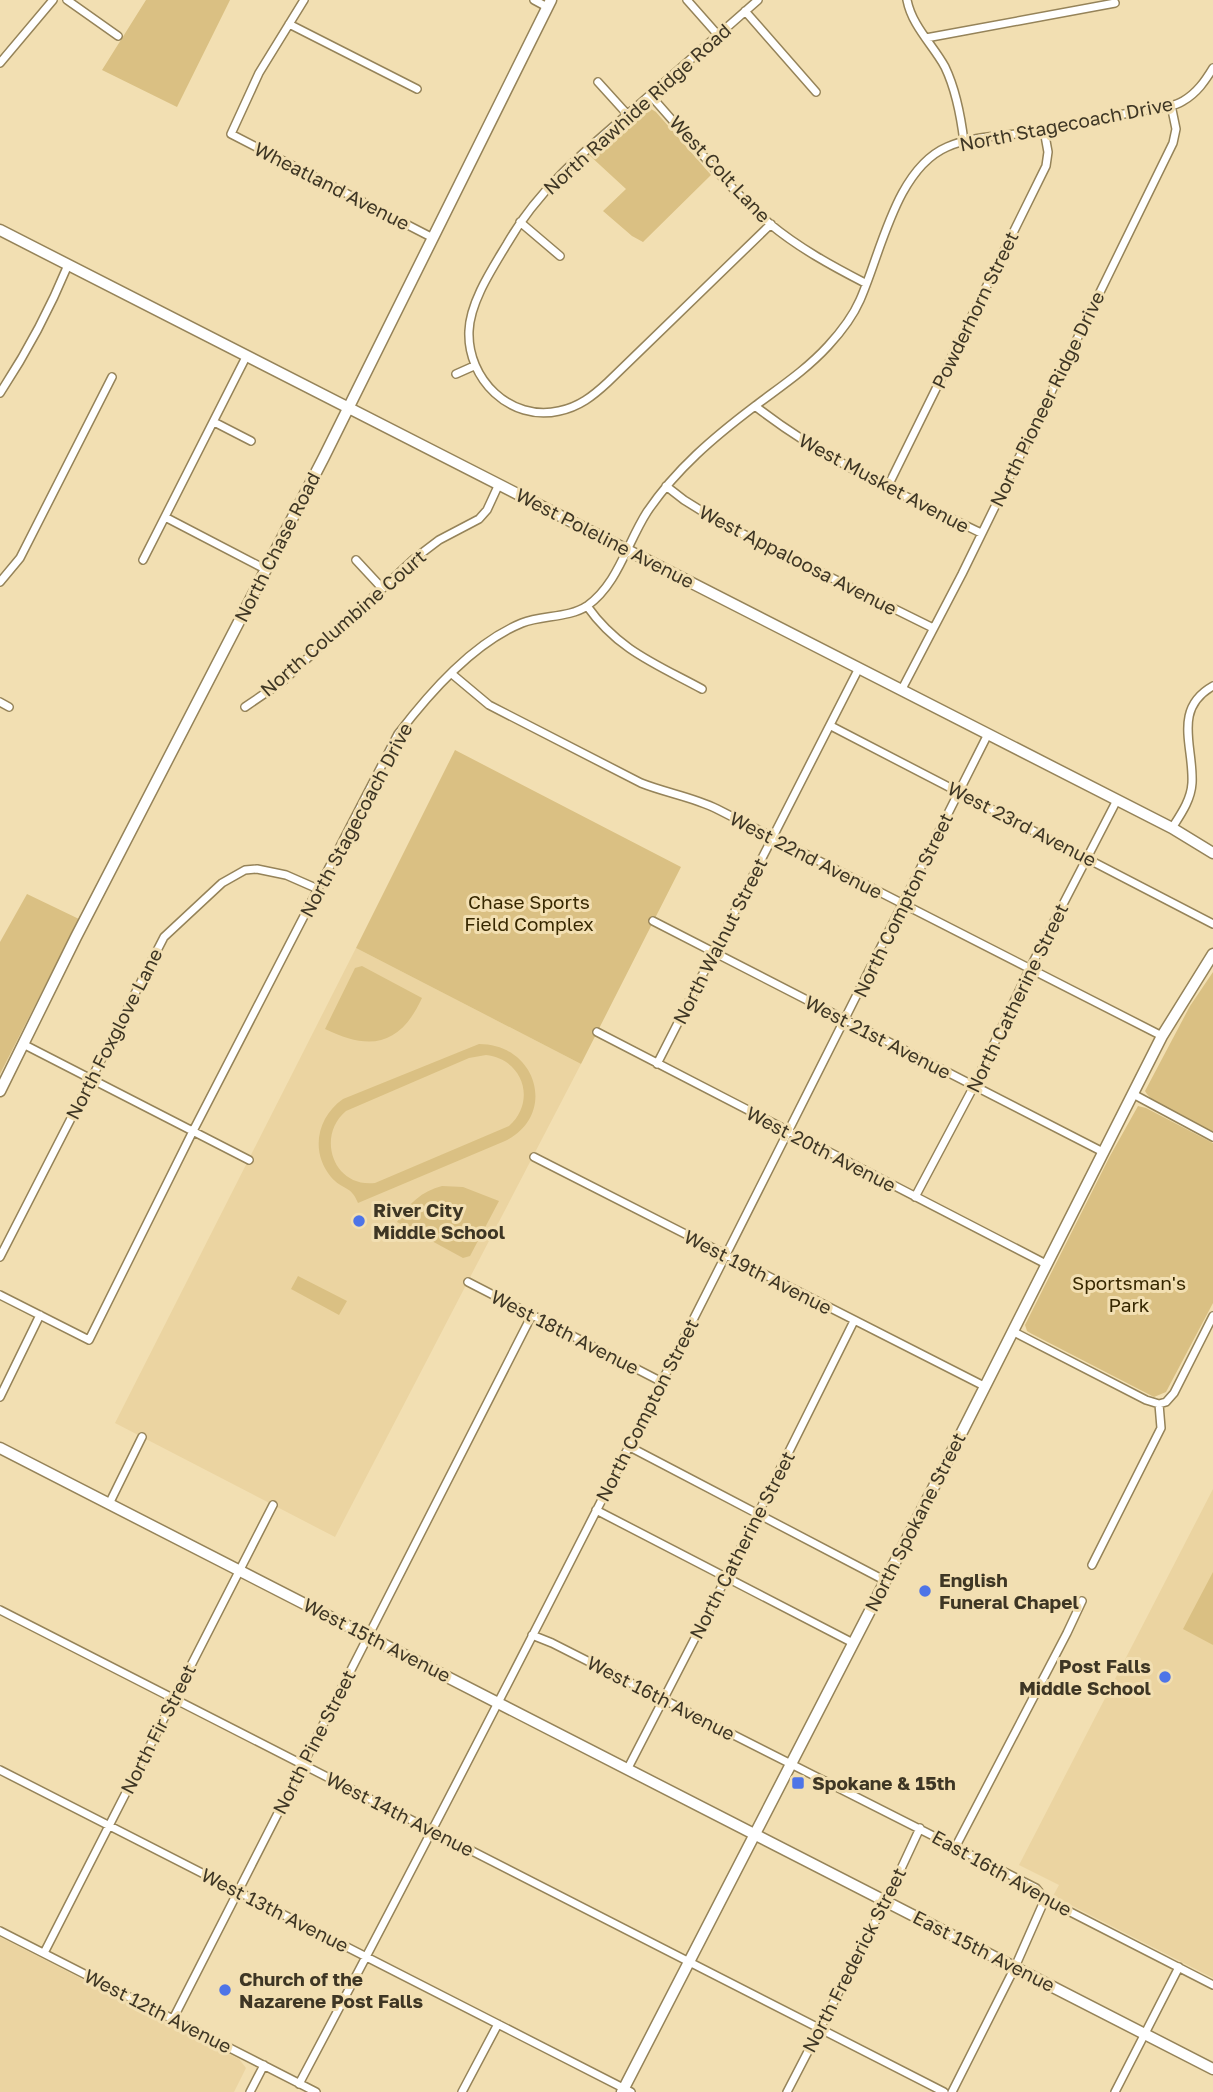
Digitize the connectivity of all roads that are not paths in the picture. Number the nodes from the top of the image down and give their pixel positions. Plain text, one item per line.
1 (53, 0) edge
2 (67, 0) edge
3 (304, 0) edge
4 (534, 0) edge
5 (687, 0) edge
6 (758, 0) edge
7 (907, 0) edge
8 (549, 3) edge
9 (1115, 3) dead end
10 (745, 11) junction
11 (289, 24) junction
12 (718, 35) junction
13 (118, 36) dead end
14 (926, 38) junction
15 (0, 63) edge
16 (1213, 68) edge
17 (598, 82) dead end
18 (417, 89) dead end
19 (816, 92) dead end
20 (650, 94) junction
21 (1171, 105) junction
22 (627, 114) junction
23 (1044, 130) junction
24 (964, 142) junction
25 (520, 222) junction
26 (771, 224) junction
27 (0, 230) edge
28 (433, 238) junction
29 (560, 256) dead end
30 (68, 265) junction
31 (865, 283) junction
32 (246, 357) junction
33 (474, 366) junction
34 (456, 373) dead end
35 (112, 377) dead end
36 (0, 393) edge
37 (755, 406) junction
38 (347, 408) junction
39 (214, 422) junction
40 (251, 441) dead end
41 (499, 484) junction
42 (666, 486) junction
43 (887, 488) junction
44 (165, 517) junction
45 (981, 533) junction
46 (627, 549) junction
47 (143, 560) dead end
48 (356, 560) dead end
49 (265, 569) junction
50 (0, 582) edge
51 (382, 588) junction
52 (587, 606) junction
53 (933, 628) junction
54 (859, 668) junction
55 (452, 674) junction
56 (1213, 686) edge
57 (702, 689) dead end
58 (902, 690) junction
59 (0, 702) edge
60 (9, 707) dead end
61 (245, 707) dead end
62 (831, 726) junction
63 (988, 734) junction
64 (958, 792) junction
65 (1117, 800) junction
66 (1172, 828) junction
67 (773, 838) junction
68 (1211, 850) edge
69 (1087, 858) junction
70 (318, 889) junction
71 (903, 905) junction
72 (653, 921) dead end
73 (1213, 923) edge
74 (715, 952) junction
75 (1213, 954) edge
76 (1030, 968) junction
77 (845, 1019) junction
78 (597, 1032) dead end
79 (1162, 1036) junction
80 (23, 1044) junction
81 (657, 1064) junction
82 (92, 1079) junction
83 (974, 1086) junction
84 (0, 1091) edge
85 (1133, 1094) junction
86 (193, 1131) junction
87 (788, 1132) junction
88 (1213, 1137) edge
89 (1103, 1152) junction
90 (534, 1157) dead end
91 (249, 1160) dead end
92 (915, 1196) junction
93 (726, 1256) junction
94 (0, 1257) edge
95 (1046, 1264) junction
96 (468, 1282) dead end
97 (0, 1295) edge
98 (40, 1315) junction
99 (532, 1315) junction
100 (1213, 1315) edge
101 (854, 1321) junction
102 (1012, 1331) junction
103 (662, 1382) junction
104 (984, 1385) junction
105 (0, 1397) edge
106 (1159, 1404) junction
107 (142, 1437) dead end
108 (628, 1446) junction
109 (0, 1448) edge
110 (108, 1504) junction
111 (273, 1505) dead end
112 (596, 1510) junction
113 (758, 1514) junction
114 (1092, 1565) dead end
115 (239, 1570) junction
116 (726, 1578) junction
117 (884, 1580) junction
118 (1082, 1601) dead end
119 (0, 1610) edge
120 (531, 1635) junction
121 (369, 1636) junction
122 (853, 1643) junction
123 (173, 1698) junction
124 (664, 1700) junction
125 (498, 1702) junction
126 (789, 1763) junction
127 (302, 1764) junction
128 (628, 1768) junction
129 (0, 1770) edge
130 (109, 1825) junction
131 (920, 1828) junction
132 (432, 1830) junction
133 (755, 1833) junction
134 (956, 1846) junction
135 (237, 1891) junction
136 (1045, 1899) junction
137 (886, 1901) junction
138 (0, 1931) edge
139 (44, 1953) junction
140 (366, 1956) junction
141 (689, 1961) junction
142 (1015, 1967) junction
143 (1179, 1967) junction
144 (1213, 1985) edge
145 (173, 2019) junction
146 (498, 2024) junction
147 (820, 2028) junction
148 (1145, 2034) junction
149 (264, 2065) junction
150 (1213, 2069) edge
151 (299, 2084) junction
152 (625, 2091) edge
153 (250, 2092) edge
154 (316, 2092) edge
155 (462, 2092) edge
156 (787, 2092) edge
157 (944, 2092) edge
158 (952, 2092) edge
159 (1115, 2092) edge

1 - 15 street
2 - 13 street
3 - 11 street
4 - 8 street
5 - 12 street
6 - 10 street, North Rawhide Ridge Road
7 - 14 street
8 - 28 street, North Chase Road
9 - 14 street
10 - 12 street, North Rawhide Ridge Road
10 - 19 street
11 - 18 street
11 - 28 street, Wheatland Avenue
12 - 20 street, North Rawhide Ridge Road
14 - 24 street
16 - 21 street, North Stagecoach Drive
17 - 22 street
20 - 22 street, North Rawhide Ridge Road
20 - 26 street, West Colt Lane
21 - 23 street, North Stagecoach Drive
21 - 45 street, North Pioneer Ridge Drive
22 - 25 street, North Rawhide Ridge Road
23 - 24 street, North Stagecoach Drive
23 - 43 street, Powderhorn Street
24 - 31 street, North Stagecoach Drive
25 - 29 street
25 - 33 street, North Rawhide Ridge Road
26 - 31 street, West Colt Lane
26 - 33 street
27 - 30 street, West Poleline Avenue
28 - 38 street, North Chase Road
30 - 32 street, West Poleline Avenue
30 - 36 street
31 - 37 street, North Stagecoach Drive
32 - 38 street, West Poleline Avenue
32 - 39 street
33 - 34 street
35 - 50 street
37 - 42 street, North Stagecoach Drive
37 - 43 street, West Musket Avenue
38 - 41 street, West Poleline Avenue
38 - 49 street, North Chase Road
39 - 40 street
39 - 44 street
41 - 46 street, West Poleline Avenue
41 - 51 street, North Columbine Court
42 - 46 street, North Stagecoach Drive
42 - 53 street, West Appaloosa Avenue
43 - 45 street, West Musket Avenue
44 - 47 street
44 - 49 street
45 - 53 street, North Pioneer Ridge Drive
46 - 52 street, North Stagecoach Drive
46 - 54 street, West Poleline Avenue
48 - 51 street
49 - 80 street, North Chase Road
51 - 61 street, North Columbine Court
52 - 55 street, North Stagecoach Drive
52 - 57 street
53 - 58 street, North Pioneer Ridge Drive
54 - 58 street, West Poleline Avenue
54 - 62 street, North Walnut Street
55 - 67 street, West 22nd Avenue
55 - 70 street, North Stagecoach Drive
56 - 66 street
58 - 63 street, West Poleline Avenue
59 - 60 street
62 - 64 street, West 23rd Avenue
62 - 67 street, North Walnut Street
63 - 64 street, North Compton Street
63 - 65 street, West Poleline Avenue
64 - 69 street, West 23rd Avenue
64 - 71 street, North Compton Street
65 - 66 street, West Poleline Avenue
65 - 69 street, North Catherine Street
66 - 68 street, West Poleline Avenue
67 - 71 street, West 22nd Avenue
67 - 74 street, North Walnut Street
69 - 73 street, West 23rd Avenue
69 - 76 street, North Catherine Street
70 - 82 street, North Foxglove Lane
70 - 86 street, North Stagecoach Drive
71 - 76 street, West 22nd Avenue
71 - 77 street, North Compton Street
72 - 74 street, West 21st Avenue
74 - 77 street, West 21st Avenue
74 - 81 street, North Walnut Street
75 - 79 street, North Spokane Street
76 - 79 street, West 22nd Avenue
76 - 83 street, North Catherine Street
77 - 83 street, West 21st Avenue
77 - 87 street, North Compton Street
78 - 81 street, West 20th Avenue
79 - 85 street, North Spokane Street
80 - 82 street
80 - 84 street, North Chase Road
81 - 87 street, West 20th Avenue
82 - 86 street
82 - 94 street, North Foxglove Lane
83 - 89 street, West 21st Avenue
83 - 92 street, North Catherine Street
85 - 88 street
85 - 89 street, North Spokane Street
86 - 91 street
86 - 98 street, North Stagecoach Drive
87 - 92 street, West 20th Avenue
87 - 93 street, North Compton Street
89 - 95 street, North Spokane Street
90 - 93 street, West 19th Avenue
92 - 95 street, West 20th Avenue
93 - 101 street, West 19th Avenue
93 - 103 street, North Compton Street
95 - 102 street, North Spokane Street
96 - 99 street, West 18th Avenue
97 - 98 street
98 - 105 street
99 - 103 street, West 18th Avenue
99 - 121 street, North Pine Street
100 - 106 street
101 - 104 street, West 19th Avenue
101 - 113 street, North Catherine Street
102 - 104 street, North Spokane Street
102 - 106 street
103 - 108 street, North Compton Street
104 - 117 street, North Spokane Street
106 - 114 street
107 - 110 street
108 - 112 street, North Compton Street
108 - 113 street
109 - 110 street, West 15th Avenue
110 - 115 street, West 15th Avenue
111 - 115 street, North Fir Street
112 - 116 street
112 - 120 street, North Compton Street
113 - 116 street, North Catherine Street
113 - 117 street
115 - 121 street, West 15th Avenue
115 - 123 street, North Fir Street
116 - 122 street
116 - 124 street, North Catherine Street
117 - 122 street, North Spokane Street
118 - 134 street
119 - 123 street, West 14th Avenue
120 - 124 street, West 16th Avenue
120 - 125 street, North Compton Street
121 - 125 street, West 15th Avenue
121 - 127 street, North Pine Street
122 - 126 street, North Spokane Street
123 - 127 street, West 14th Avenue
123 - 130 street, North Fir Street
124 - 126 street, West 16th Avenue
124 - 128 street, North Catherine Street
125 - 128 street, West 15th Avenue
125 - 132 street, North Compton Street
126 - 131 street, East 16th Avenue
126 - 133 street, North Spokane Street
127 - 132 street, West 14th Avenue
127 - 135 street, North Pine Street
128 - 133 street, West 15th Avenue
129 - 130 street, West 13th Avenue
130 - 135 street, West 13th Avenue
130 - 139 street, North Fir Street
131 - 134 street, East 16th Avenue
131 - 137 street, North Frederick Street
132 - 140 street, North Compton Street
132 - 141 street, West 14th Avenue
133 - 137 street, East 15th Avenue
133 - 141 street, North Spokane Street
134 - 136 street, East 16th Avenue
135 - 140 street, West 13th Avenue
135 - 145 street, North Pine Street
136 - 142 street
136 - 143 street, East 16th Avenue
137 - 142 street, East 15th Avenue
137 - 147 street, North Frederick Street
138 - 139 street, West 12th Avenue
139 - 145 street, West 12th Avenue
140 - 146 street, West 13th Avenue
140 - 151 street, North Compton Street
141 - 147 street, West 14th Avenue
141 - 152 street, North Spokane Street
142 - 148 street, East 15th Avenue
142 - 158 street
143 - 144 street, East 16th Avenue
143 - 148 street
145 - 149 street, West 12th Avenue
146 - 152 street, West 13th Avenue
146 - 155 street
147 - 156 street, North Frederick Street
147 - 157 street, West 14th Avenue
148 - 150 street, East 15th Avenue
148 - 159 street
149 - 151 street, West 12th Avenue
149 - 153 street
151 - 154 street, West 12th Avenue

